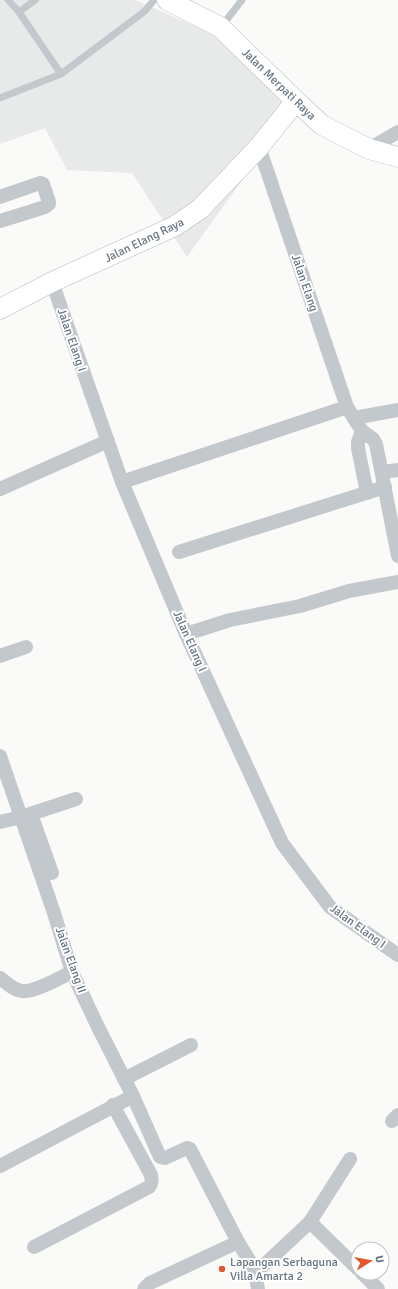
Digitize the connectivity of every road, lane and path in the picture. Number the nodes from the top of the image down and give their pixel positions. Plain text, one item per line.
1 (8, 0) edge
2 (35, 0) edge
3 (166, 0) edge
4 (242, 0) edge
5 (19, 12) junction
6 (220, 27) junction
7 (61, 74) junction
8 (0, 98) edge
9 (296, 101) junction
10 (398, 132) edge
11 (259, 147) junction
12 (369, 149) junction
13 (398, 157) edge
14 (0, 197) edge
15 (0, 221) edge
16 (52, 282) junction
17 (0, 309) edge
18 (398, 410) edge
19 (351, 412) junction
20 (362, 431) junction
21 (108, 441) junction
22 (398, 470) edge
23 (382, 472) junction
24 (122, 482) junction
25 (385, 487) junction
26 (0, 489) edge
27 (367, 493) junction
28 (179, 552) dead end
29 (398, 556) edge
30 (398, 582) edge
31 (186, 634) junction
32 (26, 647) dead end
33 (0, 656) edge
34 (0, 756) edge
35 (76, 799) dead end
36 (26, 815) junction
37 (0, 822) edge
38 (52, 873) dead end
39 (398, 955) edge
40 (72, 972) junction
41 (0, 978) edge
42 (191, 1045) dead end
43 (124, 1079) junction
44 (133, 1096) junction
45 (113, 1105) junction
46 (350, 1159) dead end
47 (0, 1166) edge
48 (310, 1222) junction
49 (238, 1242) junction
50 (34, 1247) dead end
51 (350, 1261) edge
52 (254, 1268) junction
53 (370, 1281) edge
54 (144, 1289) edge
55 (258, 1289) edge
56 (378, 1289) edge

1 - 5 lane
2 - 5 lane
3 - 6 street, Jalan Merpati Raya
3 - 7 lane
4 - 6 lane
5 - 7 lane
6 - 9 street, Jalan Merpati Raya
7 - 8 lane
9 - 11 street, Jalan Elang Raya
9 - 12 street, Jalan Merpati Raya
10 - 12 street
11 - 16 street, Jalan Elang Raya
11 - 19 street, Jalan Elang
12 - 13 street, Jalan Merpati Raya
14 - 15 street
16 - 17 street, Jalan Elang Raya
16 - 21 street, Jalan Elang I
18 - 19 street
19 - 20 street, Jalan Elang
19 - 24 street
20 - 23 street, Jalan Elang
20 - 27 street
21 - 24 street, Jalan Elang I
21 - 26 street
22 - 23 street
23 - 25 street, Jalan Elang
24 - 31 street, Jalan Elang I
25 - 27 street
25 - 29 street, Jalan Elang
27 - 28 street
30 - 31 street
31 - 39 street, Jalan Elang I
32 - 33 street
34 - 36 street, Jalan Elang II
35 - 36 street
36 - 37 street
36 - 38 street
36 - 40 street, Jalan Elang II
40 - 41 street
40 - 43 street, Jalan Elang II
42 - 43 street
43 - 44 street, Jalan Elang II
44 - 45 street
44 - 49 street, Jalan Elang II
45 - 47 street
45 - 50 street
46 - 48 street
48 - 51 street
48 - 52 street
49 - 52 street
49 - 54 street
52 - 55 street
53 - 56 street

